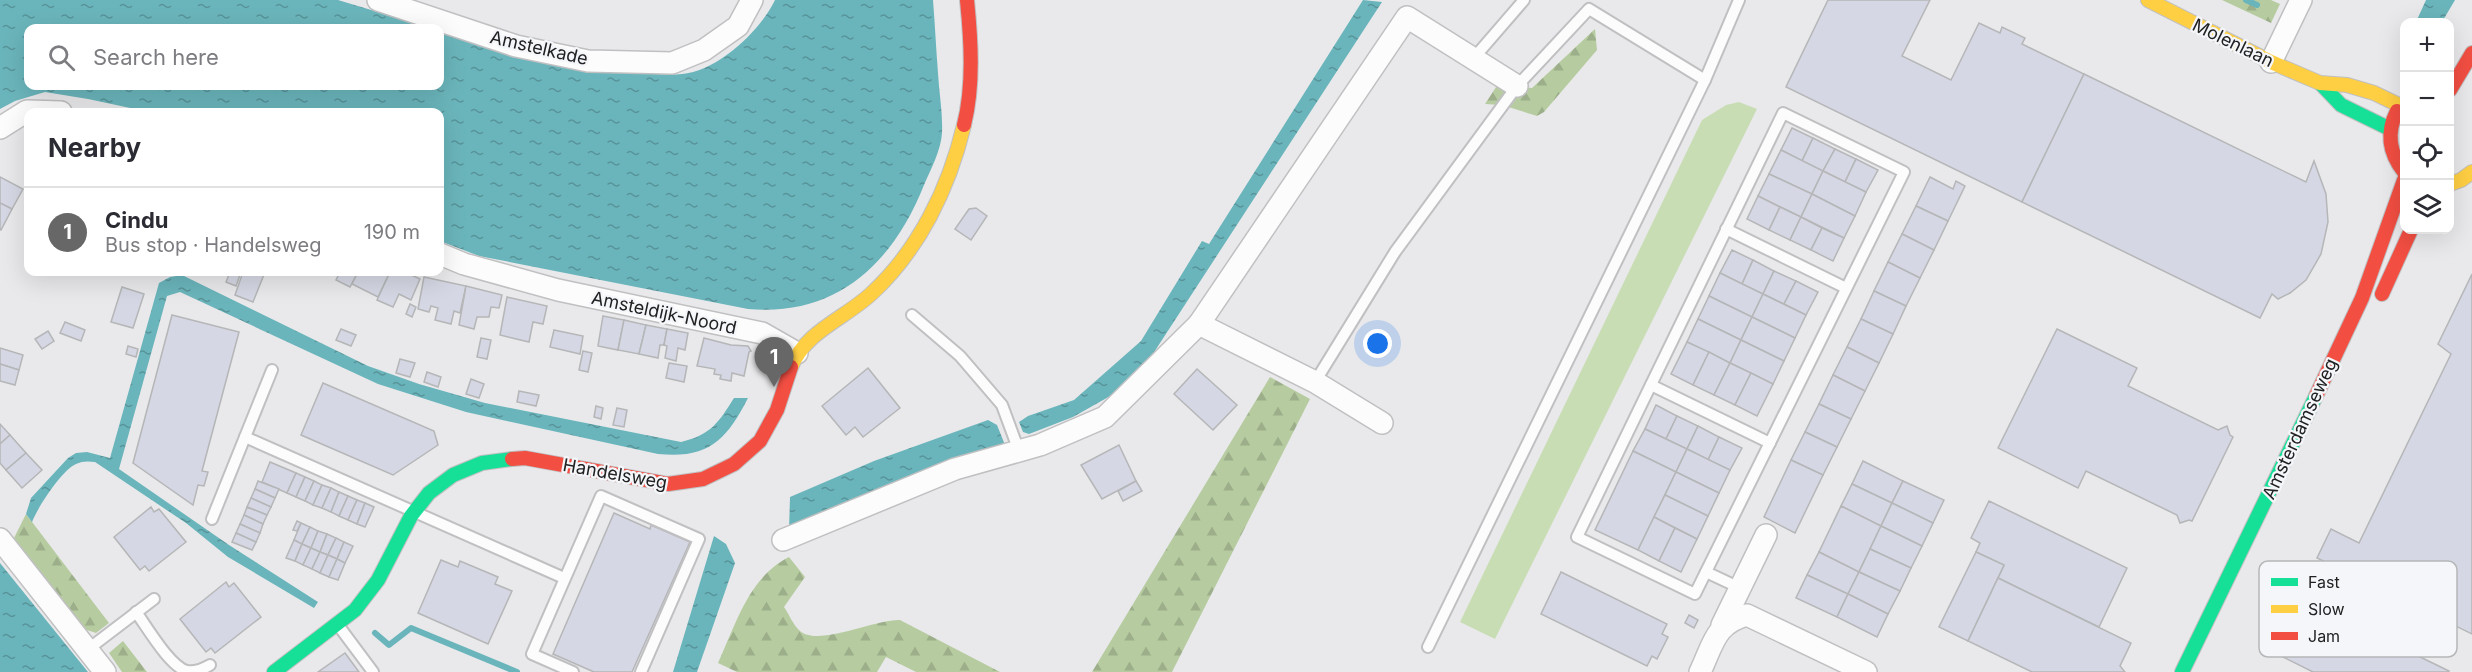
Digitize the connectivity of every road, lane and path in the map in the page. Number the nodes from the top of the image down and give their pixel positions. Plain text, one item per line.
1 (378, 0) edge
2 (752, 0) edge
3 (967, 0) edge
4 (1524, 0) edge
5 (1739, 0) edge
6 (2148, 0) edge
7 (2301, 0) edge
8 (2472, 53) edge
9 (1473, 58) junction
10 (2271, 62) junction
11 (1705, 80) junction
12 (2320, 83) junction
13 (2454, 83) edge
14 (1517, 86) junction
15 (2454, 92) edge
16 (2466, 97) dead end
17 (2400, 103) edge
18 (2400, 108) edge
19 (24, 113) edge
20 (0, 128) edge
21 (2390, 129) junction
22 (2400, 166) edge
23 (2472, 172) edge
24 (2454, 183) edge
25 (2400, 191) edge
26 (1726, 229) junction
27 (2409, 234) edge
28 (444, 256) edge
29 (1846, 288) junction
30 (2378, 302) dead end
31 (912, 315) dead end
32 (1199, 324) junction
33 (797, 353) junction
34 (272, 370) dead end
35 (1316, 382) junction
36 (1651, 385) junction
37 (1382, 423) dead end
38 (245, 437) junction
39 (1770, 443) junction
40 (1019, 451) junction
41 (414, 512) junction
42 (212, 519) dead end
43 (1766, 535) dead end
44 (0, 539) edge
45 (783, 540) dead end
46 (1706, 572) junction
47 (564, 578) junction
48 (1740, 588) junction
49 (154, 599) dead end
50 (136, 612) junction
51 (338, 625) junction
52 (1722, 625) junction
53 (1428, 647) dead end
54 (87, 650) junction
55 (210, 665) dead end
56 (105, 672) edge
57 (274, 672) edge
58 (373, 672) edge
59 (573, 672) edge
60 (641, 672) edge
61 (1700, 672) edge
62 (1866, 672) edge
63 (2182, 672) edge

1 - 2 street, Amstelkade
3 - 33 street
4 - 9 lane
5 - 11 lane
6 - 10 street, Molenlaan
7 - 10 street
8 - 13 street
9 - 14 street
9 - 32 street
10 - 12 street, Molenlaan
11 - 14 lane
11 - 53 lane
12 - 17 street, Molenlaan
12 - 21 street, Molenlaan
14 - 35 lane
15 - 16 street
18 - 21 street
19 - 20 street
21 - 22 street
23 - 24 street
25 - 63 street, Amsterdamseweg
26 - 29 lane
26 - 29 lane
26 - 36 lane
27 - 30 street
28 - 33 street, Amsteldijk-Noord
29 - 39 lane
31 - 40 lane
32 - 35 street
32 - 40 street
33 - 41 street, Handelsweg
34 - 38 lane
35 - 37 street
36 - 39 lane
36 - 46 lane
38 - 41 lane
38 - 42 lane
39 - 46 lane
40 - 45 street
41 - 47 lane
41 - 51 street, Handelsweg
43 - 48 street
44 - 54 street
46 - 48 lane
47 - 59 lane, Handelsweg
47 - 60 lane, Handelsweg
48 - 52 street
49 - 50 lane
50 - 54 lane
50 - 55 lane
51 - 57 street, Handelsweg
51 - 58 lane
52 - 61 street
52 - 62 street
54 - 56 street

